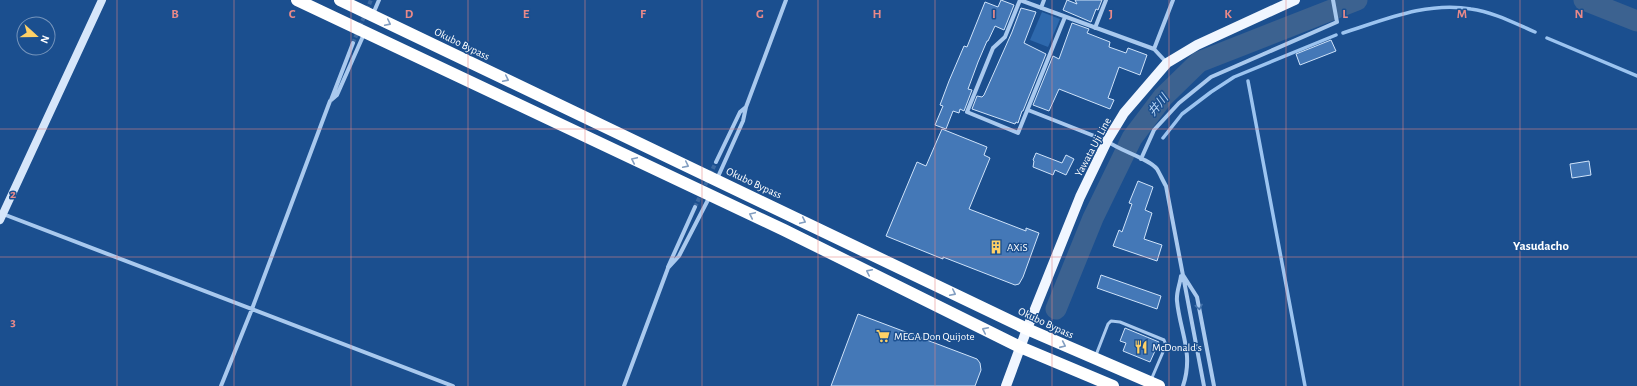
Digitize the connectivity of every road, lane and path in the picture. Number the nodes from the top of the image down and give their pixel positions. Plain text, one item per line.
1 (102, 0) edge
2 (297, 0) edge
3 (340, 0) edge
4 (379, 0) edge
5 (786, 0) edge
6 (1020, 0) edge
7 (1044, 0) edge
8 (1106, 0) edge
9 (1173, 0) edge
10 (1295, 0) edge
11 (1333, 0) edge
12 (1041, 8) junction
13 (373, 15) junction
14 (1065, 17) junction
15 (1095, 28) junction
16 (365, 32) junction
17 (353, 43) tunnel mouth
18 (1154, 49) junction
19 (1167, 63) junction
20 (330, 101) junction
21 (746, 107) junction
22 (1028, 110) junction
23 (1111, 144) junction
24 (1141, 159) junction
25 (716, 162) tunnel mouth
26 (717, 180) junction
27 (710, 196) junction
28 (695, 207) tunnel mouth
29 (1, 215) edge
30 (668, 268) junction
31 (1182, 273) junction
32 (252, 309) junction
33 (1027, 329) junction
34 (1020, 347) junction
35 (1095, 359) junction
36 (1155, 384) edge
37 (221, 386) edge
38 (453, 386) edge
39 (624, 386) edge
40 (1006, 386) edge
41 (1113, 386) edge
42 (1183, 386) edge
43 (1204, 386) edge
44 (1214, 386) edge

1 - 29 street
2 - 16 highway
3 - 13 highway, Okubo Bypass
4 - 13 street
5 - 21 street
6 - 12 street
6 - 22 street
7 - 12 street
8 - 15 street
9 - 18 street
10 - 19 main road, Yawata Uji Line
11 - 24 street
12 - 14 street
13 -> 26 highway, Okubo Bypass
14 - 15 street
14 - 22 street
15 - 18 street
16 - 20 street
27 -> 16 highway
17 - 20 street
18 - 19 street
19 - 23 main road, Yawata Uji Line
20 - 32 street
21 - 25 street
21 - 26 street
22 - 23 street
23 - 24 street
23 - 33 main road, Yawata Uji Line
24 - 31 street
26 -> 33 highway, Okubo Bypass
27 - 30 street
34 -> 27 highway
28 - 30 street
29 - 32 street
30 - 39 street
31 - 42 street
31 - 43 street
31 -> 44 street
32 - 37 street
32 - 38 street
33 - 34 main road, Yawata Uji Line
33 -> 35 highway, Okubo Bypass
34 - 40 main road, Yawata Uji Line
34 - 41 highway
35 - 36 highway, Okubo Bypass
35 - 36 lane

